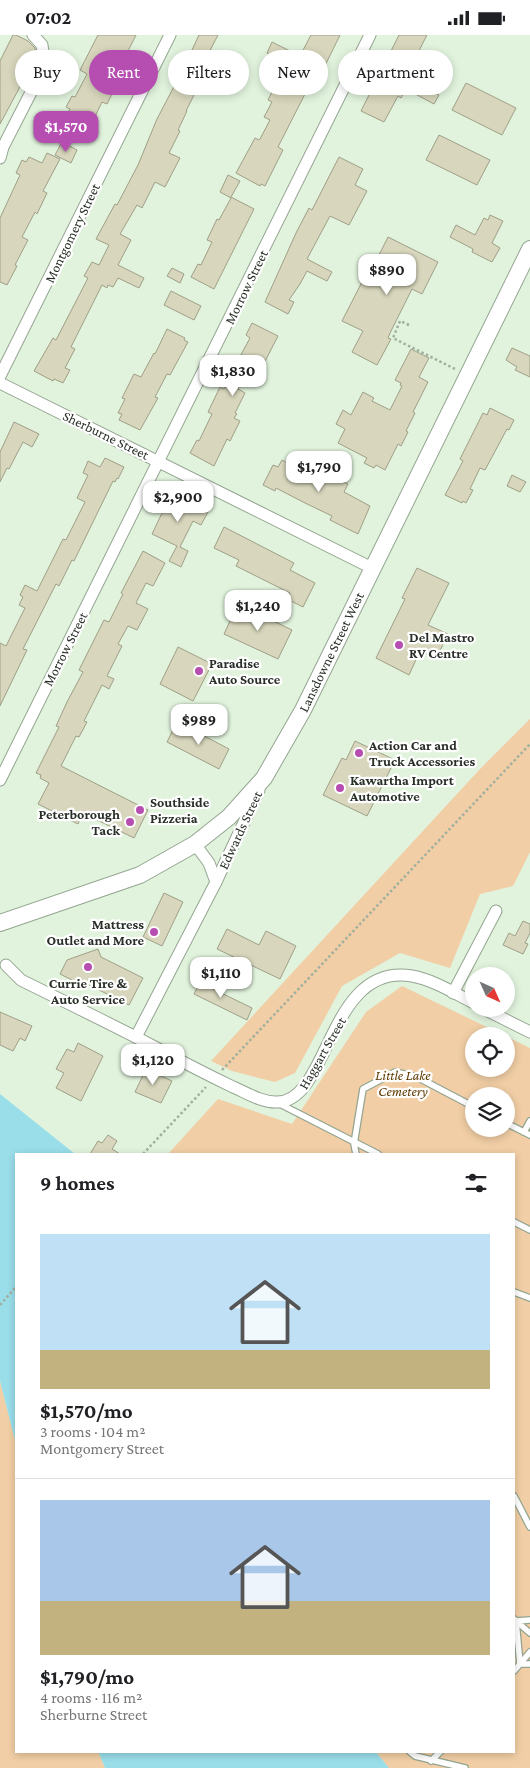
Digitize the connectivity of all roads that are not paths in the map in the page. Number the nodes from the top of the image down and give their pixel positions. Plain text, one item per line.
1 (33, 35) edge
2 (170, 35) edge
3 (370, 35) edge
4 (0, 158) edge
5 (530, 249) edge
6 (0, 377) edge
7 (0, 383) edge
8 (159, 461) junction
9 (372, 567) junction
10 (264, 778) junction
11 (0, 780) edge
12 (195, 844) junction
13 (216, 881) junction
14 (496, 911) dead end
15 (0, 923) edge
16 (6, 965) dead end
17 (453, 993) junction
18 (465, 999) edge
19 (500, 1017) edge
20 (530, 1032) edge
21 (136, 1037) junction
22 (276, 1102) junction
23 (465, 1102) edge
24 (530, 1121) edge
25 (515, 1128) edge
26 (527, 1134) edge
27 (354, 1142) junction
28 (356, 1153) edge
29 (376, 1153) edge
30 (515, 1222) edge
31 (530, 1230) edge
32 (515, 1292) edge
33 (530, 1299) edge
34 (515, 1498) edge
35 (530, 1527) edge
36 (530, 1619) edge
37 (515, 1620) edge
38 (530, 1633) edge
39 (530, 1652) edge
40 (520, 1663) junction
41 (530, 1664) edge
42 (515, 1670) edge
43 (411, 1753) edge
44 (439, 1753) edge
45 (431, 1761) junction
46 (465, 1768) edge

1 - 4 street
2 - 6 street, Montgomery Street
3 - 8 street, Morrow Street
5 - 9 main road, Lansdowne Street West
7 - 8 street, Sherburne Street
8 - 9 street, Sherburne Street
8 - 11 street, Morrow Street
9 - 10 main road, Lansdowne Street West
10 - 12 main road, Lansdowne Street West
10 - 13 street, Edwards Street
12 - 13 street, Edwards Street
12 - 15 main road, Lansdowne Street West
13 - 21 street, Edwards Street
14 - 17 street
16 - 21 street
17 - 18 street, Haggart Street
17 - 22 street, Haggart Street
19 - 20 street
21 - 22 street
22 - 27 lane
23 - 27 lane
24 - 26 lane
25 - 26 lane
27 - 28 lane
27 - 29 lane
30 - 31 lane
32 - 33 lane
34 - 35 lane
36 - 37 lane
37 - 38 lane
37 - 40 lane
39 - 40 lane
40 - 41 lane
40 - 42 lane
43 - 45 lane
44 - 45 lane
45 - 46 lane

